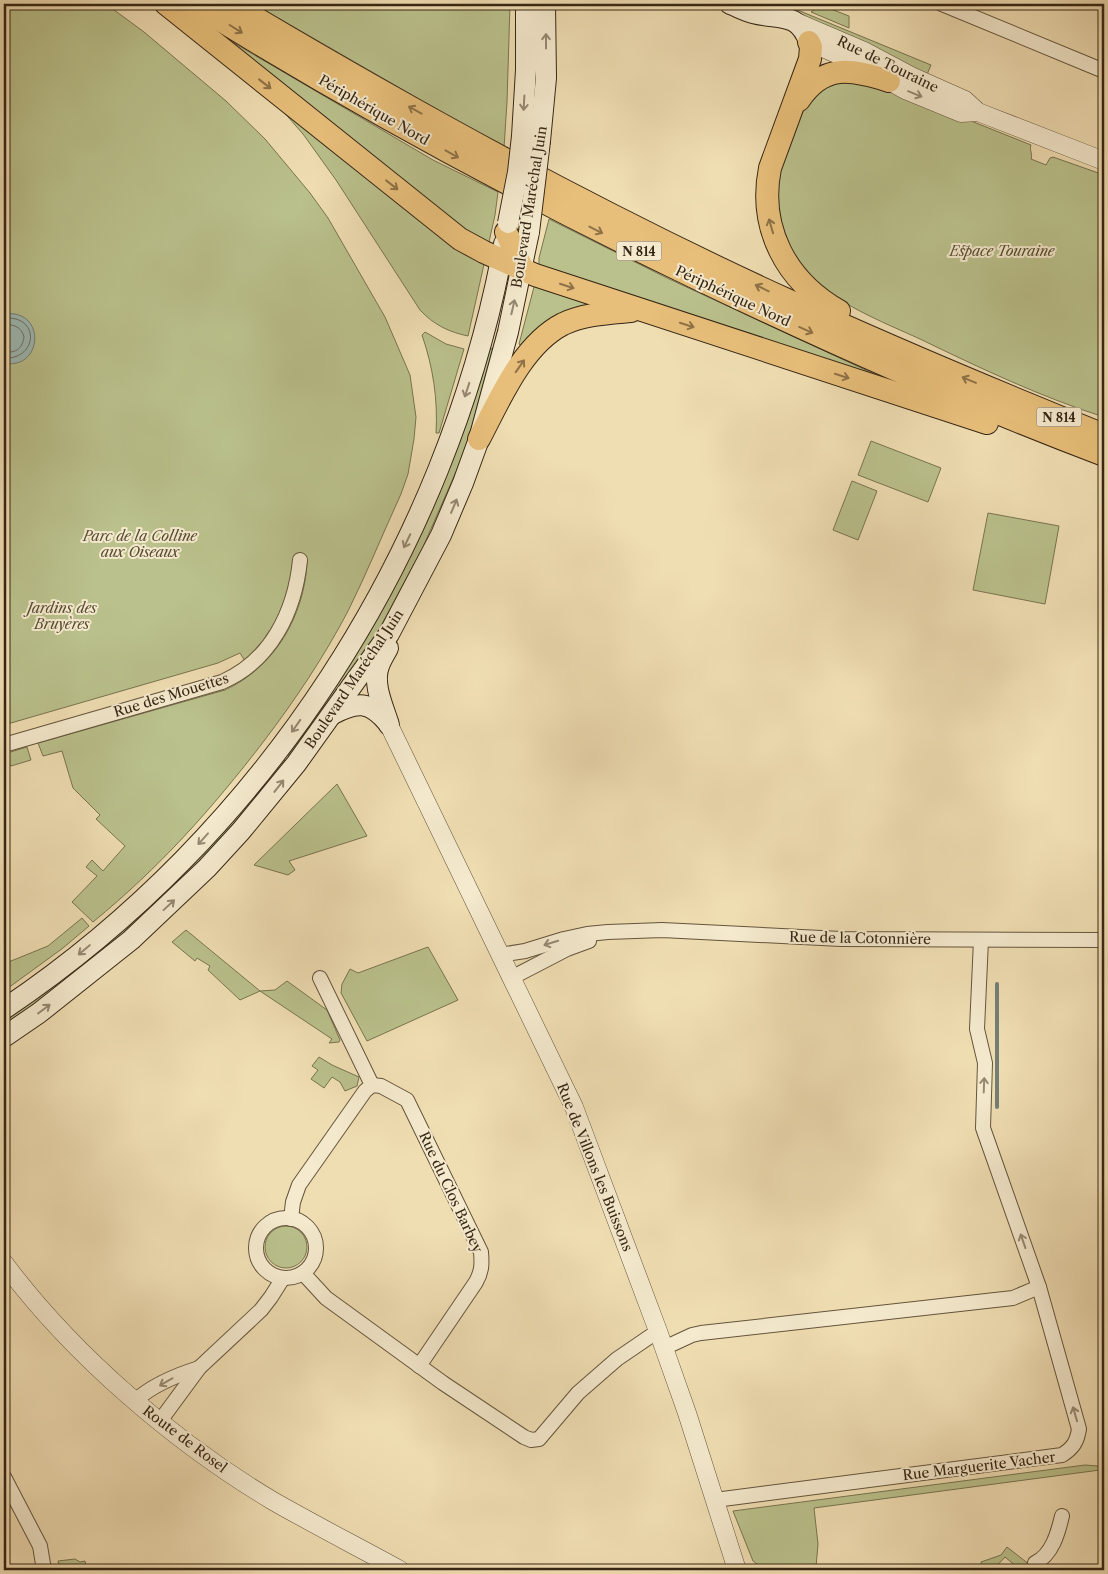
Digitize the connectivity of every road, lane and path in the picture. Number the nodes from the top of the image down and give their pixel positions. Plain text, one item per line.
1 (166, 4) edge
2 (194, 4) edge
3 (232, 4) edge
4 (526, 4) edge
5 (545, 4) edge
6 (730, 4) edge
7 (942, 4) edge
8 (752, 13) junction
9 (794, 21) junction
10 (809, 42) junction
11 (1104, 71) edge
12 (888, 82) junction
13 (978, 112) junction
14 (787, 120) junction
15 (531, 138) junction
16 (1104, 161) edge
17 (507, 227) junction
18 (501, 259) junction
19 (522, 268) junction
20 (641, 310) junction
21 (870, 337) junction
22 (1050, 435) junction
23 (1104, 435) edge
24 (479, 439) junction
25 (1104, 455) edge
26 (300, 560) dead end
27 (389, 634) junction
28 (333, 714) junction
29 (389, 725) junction
30 (4, 745) edge
31 (616, 932) junction
32 (981, 940) junction
33 (1104, 940) edge
34 (500, 955) junction
35 (320, 978) dead end
36 (511, 978) junction
37 (4, 1010) edge
38 (4, 1037) edge
39 (372, 1085) junction
40 (291, 1219) junction
41 (4, 1263) edge
42 (303, 1273) junction
43 (283, 1278) junction
44 (1039, 1286) junction
45 (658, 1331) junction
46 (664, 1348) junction
47 (419, 1366) junction
48 (200, 1368) junction
49 (136, 1401) junction
50 (160, 1422) junction
51 (4, 1477) edge
52 (715, 1500) junction
53 (1062, 1516) dead end
54 (44, 1570) edge
55 (400, 1570) edge
56 (737, 1570) edge
57 (1034, 1570) edge

1 -> 18 highway
2 -> 22 highway, Périphérique Nord / N 814
21 -> 3 highway, Périphérique Nord / N 814
4 -> 15 main road, Boulevard Maréchal Juin
15 -> 5 main road, Boulevard Maréchal Juin
6 - 8 main road, Rue de Touraine
7 - 11 street
8 - 9 main road, Rue de Touraine
8 - 10 main road, Rue de Touraine
9 - 10 main road
9 - 13 street, Rue de Touraine
10 - 12 street, Rue de Touraine
10 - 14 highway
12 -> 13 street, Rue de Touraine
12 - 14 highway
13 - 16 street, Rue de Touraine
21 -> 14 highway
15 - 17 main road, Boulevard Maréchal Juin, bridge
15 - 19 main road, Boulevard Maréchal Juin, bridge
17 - 18 main road, Boulevard Maréchal Juin
17 - 19 highway
18 - 19 highway
18 -> 37 main road, Boulevard Maréchal Juin
19 -> 20 highway
24 -> 19 main road, Boulevard Maréchal Juin
20 -> 22 highway
24 -> 20 highway
23 -> 21 highway, Périphérique Nord / N 814
22 - 25 highway, Périphérique Nord / N 814
27 -> 24 main road, Boulevard Maréchal Juin
26 - 30 street, Rue des Mouettes
27 - 28 main road, Boulevard Maréchal Juin
27 - 29 main road
28 - 29 main road
38 -> 28 main road, Boulevard Maréchal Juin
29 - 34 street, Rue de Villons les Buissons
31 - 32 street, Rue de la Cotonnière
31 -> 34 street, Rue de la Cotonnière
31 - 36 street, Rue de la Cotonnière
32 - 33 street, Rue de la Cotonnière
44 -> 32 street, Rue Marguerite Vacher
34 - 36 street, Rue de Villons les Buissons
35 - 39 street
36 - 45 street, Rue de Villons les Buissons
39 - 40 street
39 - 47 street, Rue du Clos Barbey
40 - 42 street
40 - 43 street
41 - 49 street, Route de Rosel
42 - 43 street
42 - 47 street
43 - 48 street
44 - 46 street
52 -> 44 street, Rue Marguerite Vacher
45 - 46 street, Rue de Villons les Buissons
45 - 47 street
46 - 52 street, Rue de Villons les Buissons
48 -> 49 street
48 - 50 street
49 - 50 street, Route de Rosel
50 - 55 street, Route de Rosel
51 - 54 street
52 - 56 street, Rue de Villons les Buissons
53 - 57 street

